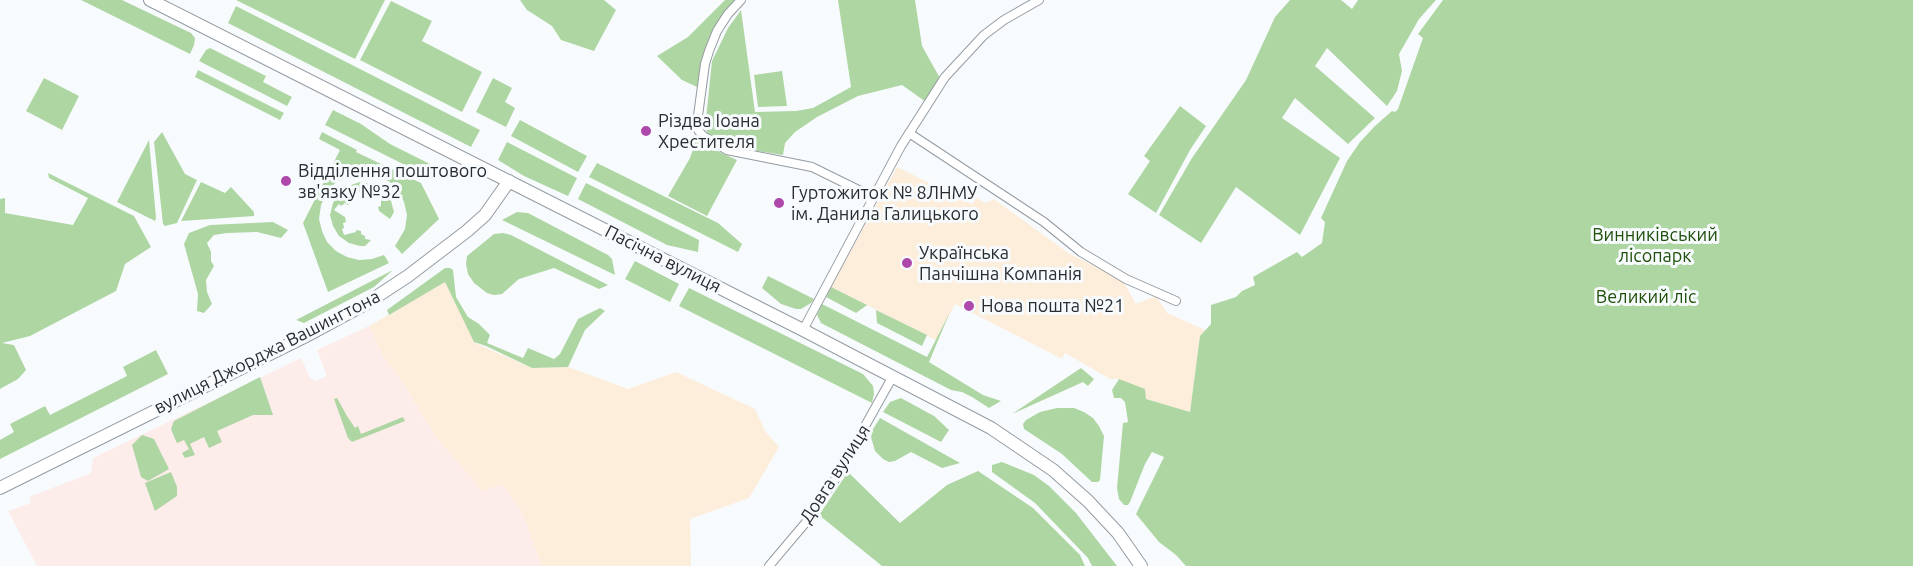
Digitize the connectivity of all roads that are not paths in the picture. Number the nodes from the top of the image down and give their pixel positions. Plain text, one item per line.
1 (150, 0) edge
2 (741, 0) edge
3 (1039, 0) edge
4 (909, 133) junction
5 (509, 181) junction
6 (873, 197) junction
7 (1176, 301) dead end
8 (803, 330) junction
9 (893, 376) junction
10 (0, 488) edge
11 (769, 566) edge
12 (1141, 566) edge

1 - 5 main road, Пасічна вулиця
2 - 6 street
3 - 4 street
4 - 6 street
4 - 7 street
5 - 8 main road, Пасічна вулиця
5 - 10 main road, вулиця Джорджа Вашингтона
6 - 8 street
8 - 9 main road, Пасічна вулиця
9 - 11 street, Довга вулиця
9 - 12 main road, Пасічна вулиця

